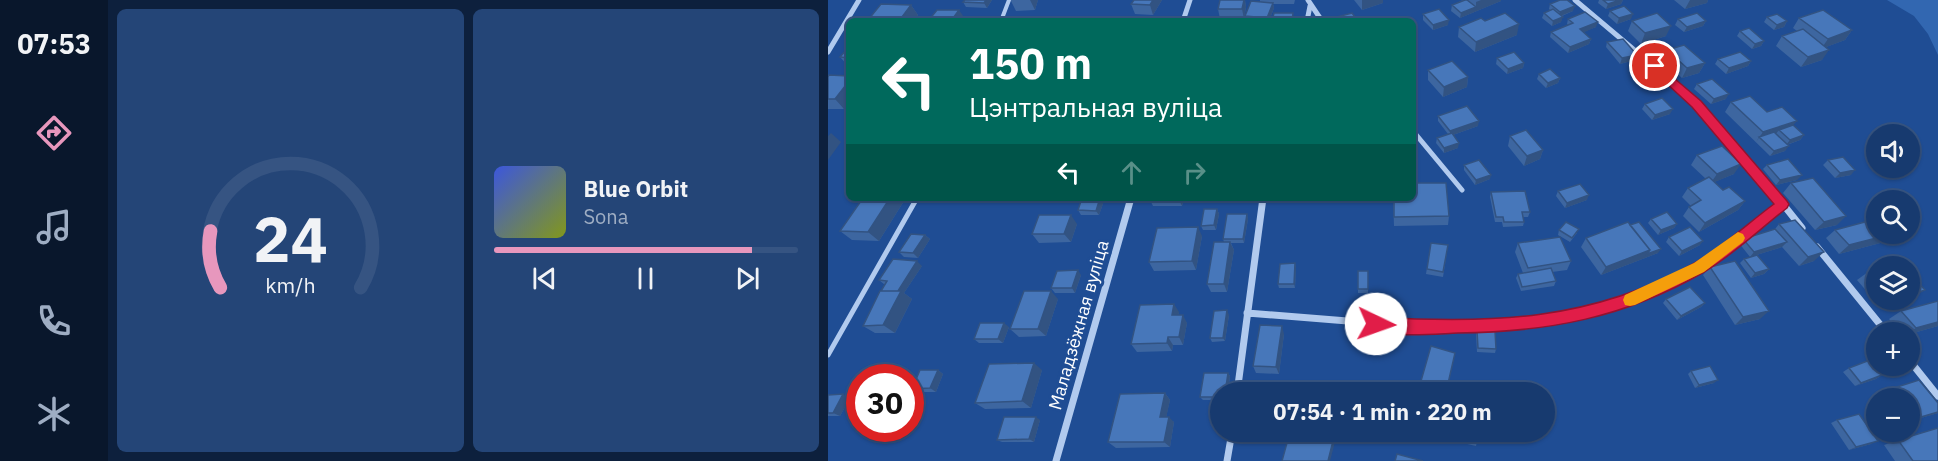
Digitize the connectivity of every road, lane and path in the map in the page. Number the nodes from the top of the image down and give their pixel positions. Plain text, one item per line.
1 (859, 0) edge
2 (1010, 0) edge
3 (1190, 0) edge
4 (1308, 0) edge
5 (1575, 0) edge
6 (1310, 6) junction
7 (848, 18) edge
8 (1002, 18) edge
9 (1184, 18) edge
10 (1308, 18) edge
11 (1320, 18) edge
12 (846, 22) edge
13 (828, 52) edge
14 (1416, 135) edge
15 (1462, 190) dead end
16 (915, 201) edge
17 (1130, 201) edge
18 (1263, 201) edge
19 (1783, 204) junction
20 (1805, 232) edge
21 (1812, 241) edge
22 (1247, 313) junction
23 (1878, 322) edge
24 (828, 355) edge
25 (1920, 374) edge
26 (1238, 382) edge
27 (1938, 396) edge
28 (1231, 442) edge
29 (1056, 461) edge
30 (1227, 461) edge

1 - 7 street
2 - 8 lane
3 - 9 street
4 - 6 street
5 - 19 street
6 - 10 street
6 - 11 street
12 - 13 street
14 - 15 street
16 - 24 lane
17 - 29 street, Маладзёжная вуліца
18 - 22 street
19 - 20 street
19 - 22 street
21 - 23 street
22 - 26 street
25 - 27 street
28 - 30 street

